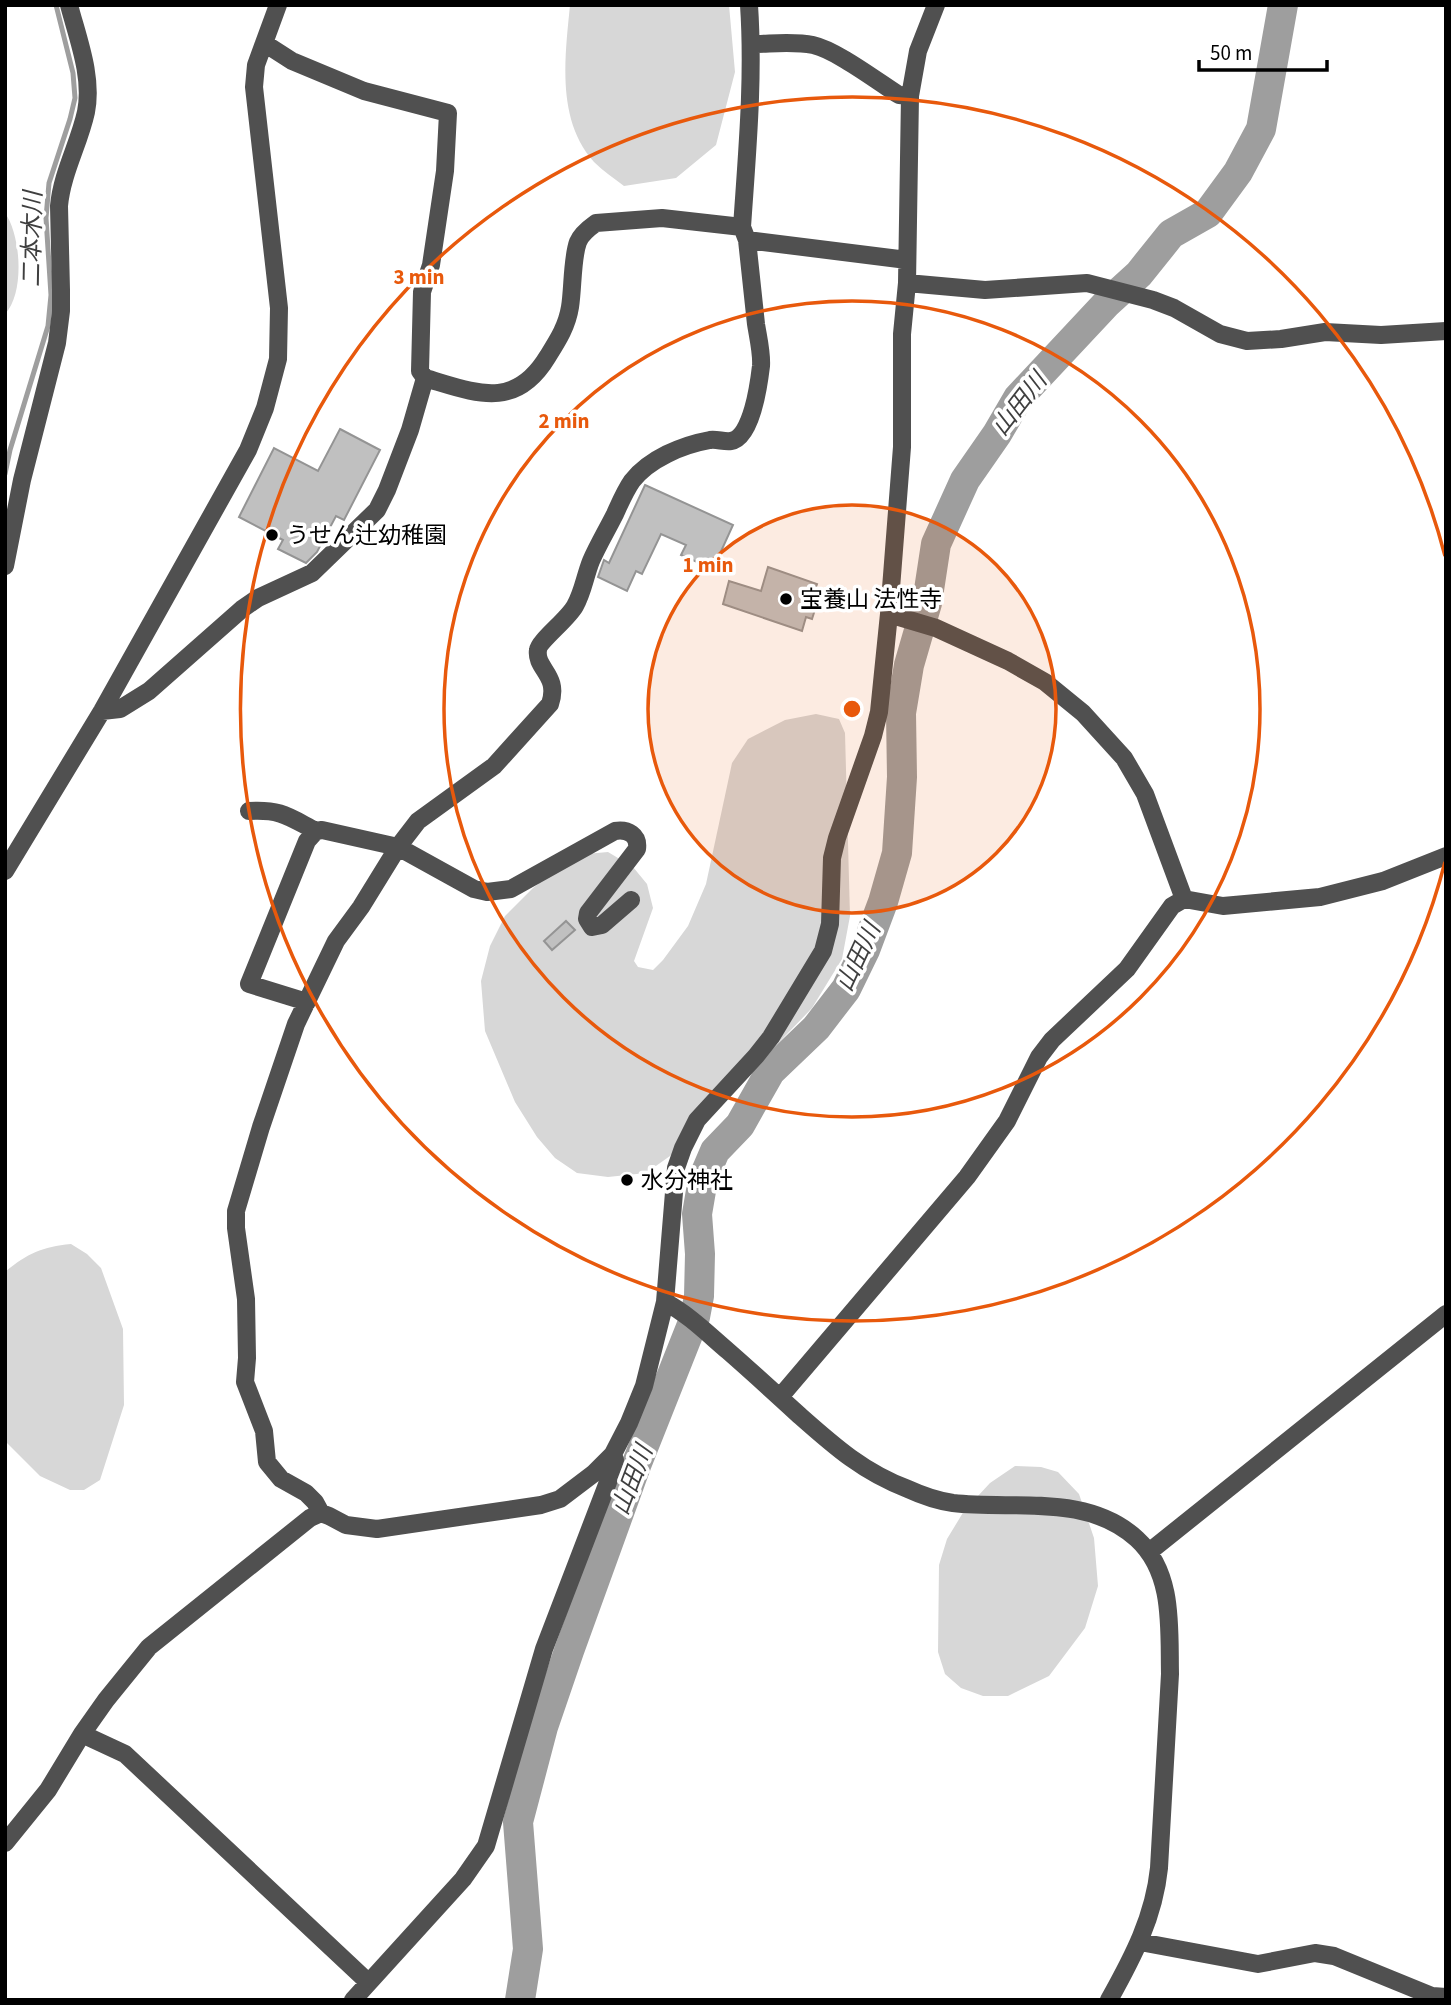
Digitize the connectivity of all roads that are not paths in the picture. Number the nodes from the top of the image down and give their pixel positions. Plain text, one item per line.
1 (69, 5) edge
2 (278, 5) edge
3 (749, 5) edge
4 (936, 5) edge
5 (264, 43) junction
6 (752, 44) junction
7 (910, 96) junction
8 (744, 233) junction
9 (907, 260) junction
10 (906, 283) junction
11 (1446, 331) edge
12 (425, 378) junction
13 (5, 566) edge
14 (895, 615) junction
15 (102, 711) junction
16 (249, 811) dead end
17 (316, 831) junction
18 (398, 847) junction
19 (1446, 856) edge
20 (5, 871) edge
21 (1184, 899) junction
22 (631, 900) dead end
23 (307, 1002) junction
24 (671, 1305) junction
25 (1446, 1314) edge
26 (780, 1397) junction
27 (613, 1454) junction
28 (321, 1513) junction
29 (1149, 1552) junction
30 (82, 1734) junction
31 (5, 1843) edge
32 (1140, 1942) junction
33 (368, 1982) junction
34 (1446, 1997) edge
35 (352, 2000) edge
36 (1109, 2000) edge

1 - 13 street
2 - 5 street
3 - 6 street
4 - 7 street
5 - 12 street
5 - 15 street
6 - 7 street
6 - 8 street
7 - 9 street
8 - 9 street
8 - 12 street
8 - 18 street
9 - 10 street
10 - 11 street
10 - 14 street
12 - 15 street
14 - 21 street
14 - 24 street
15 - 20 street
16 - 17 street
17 - 18 street
17 - 23 street
18 - 22 street
18 - 23 street
19 - 21 street
21 - 26 street
23 - 28 street
24 - 26 street
24 - 27 street
25 - 29 street
26 - 29 street
27 - 28 street
27 - 33 street
28 - 30 street
29 - 32 street
30 - 31 street
30 - 33 street
32 - 34 street
32 - 36 street
33 - 35 street

